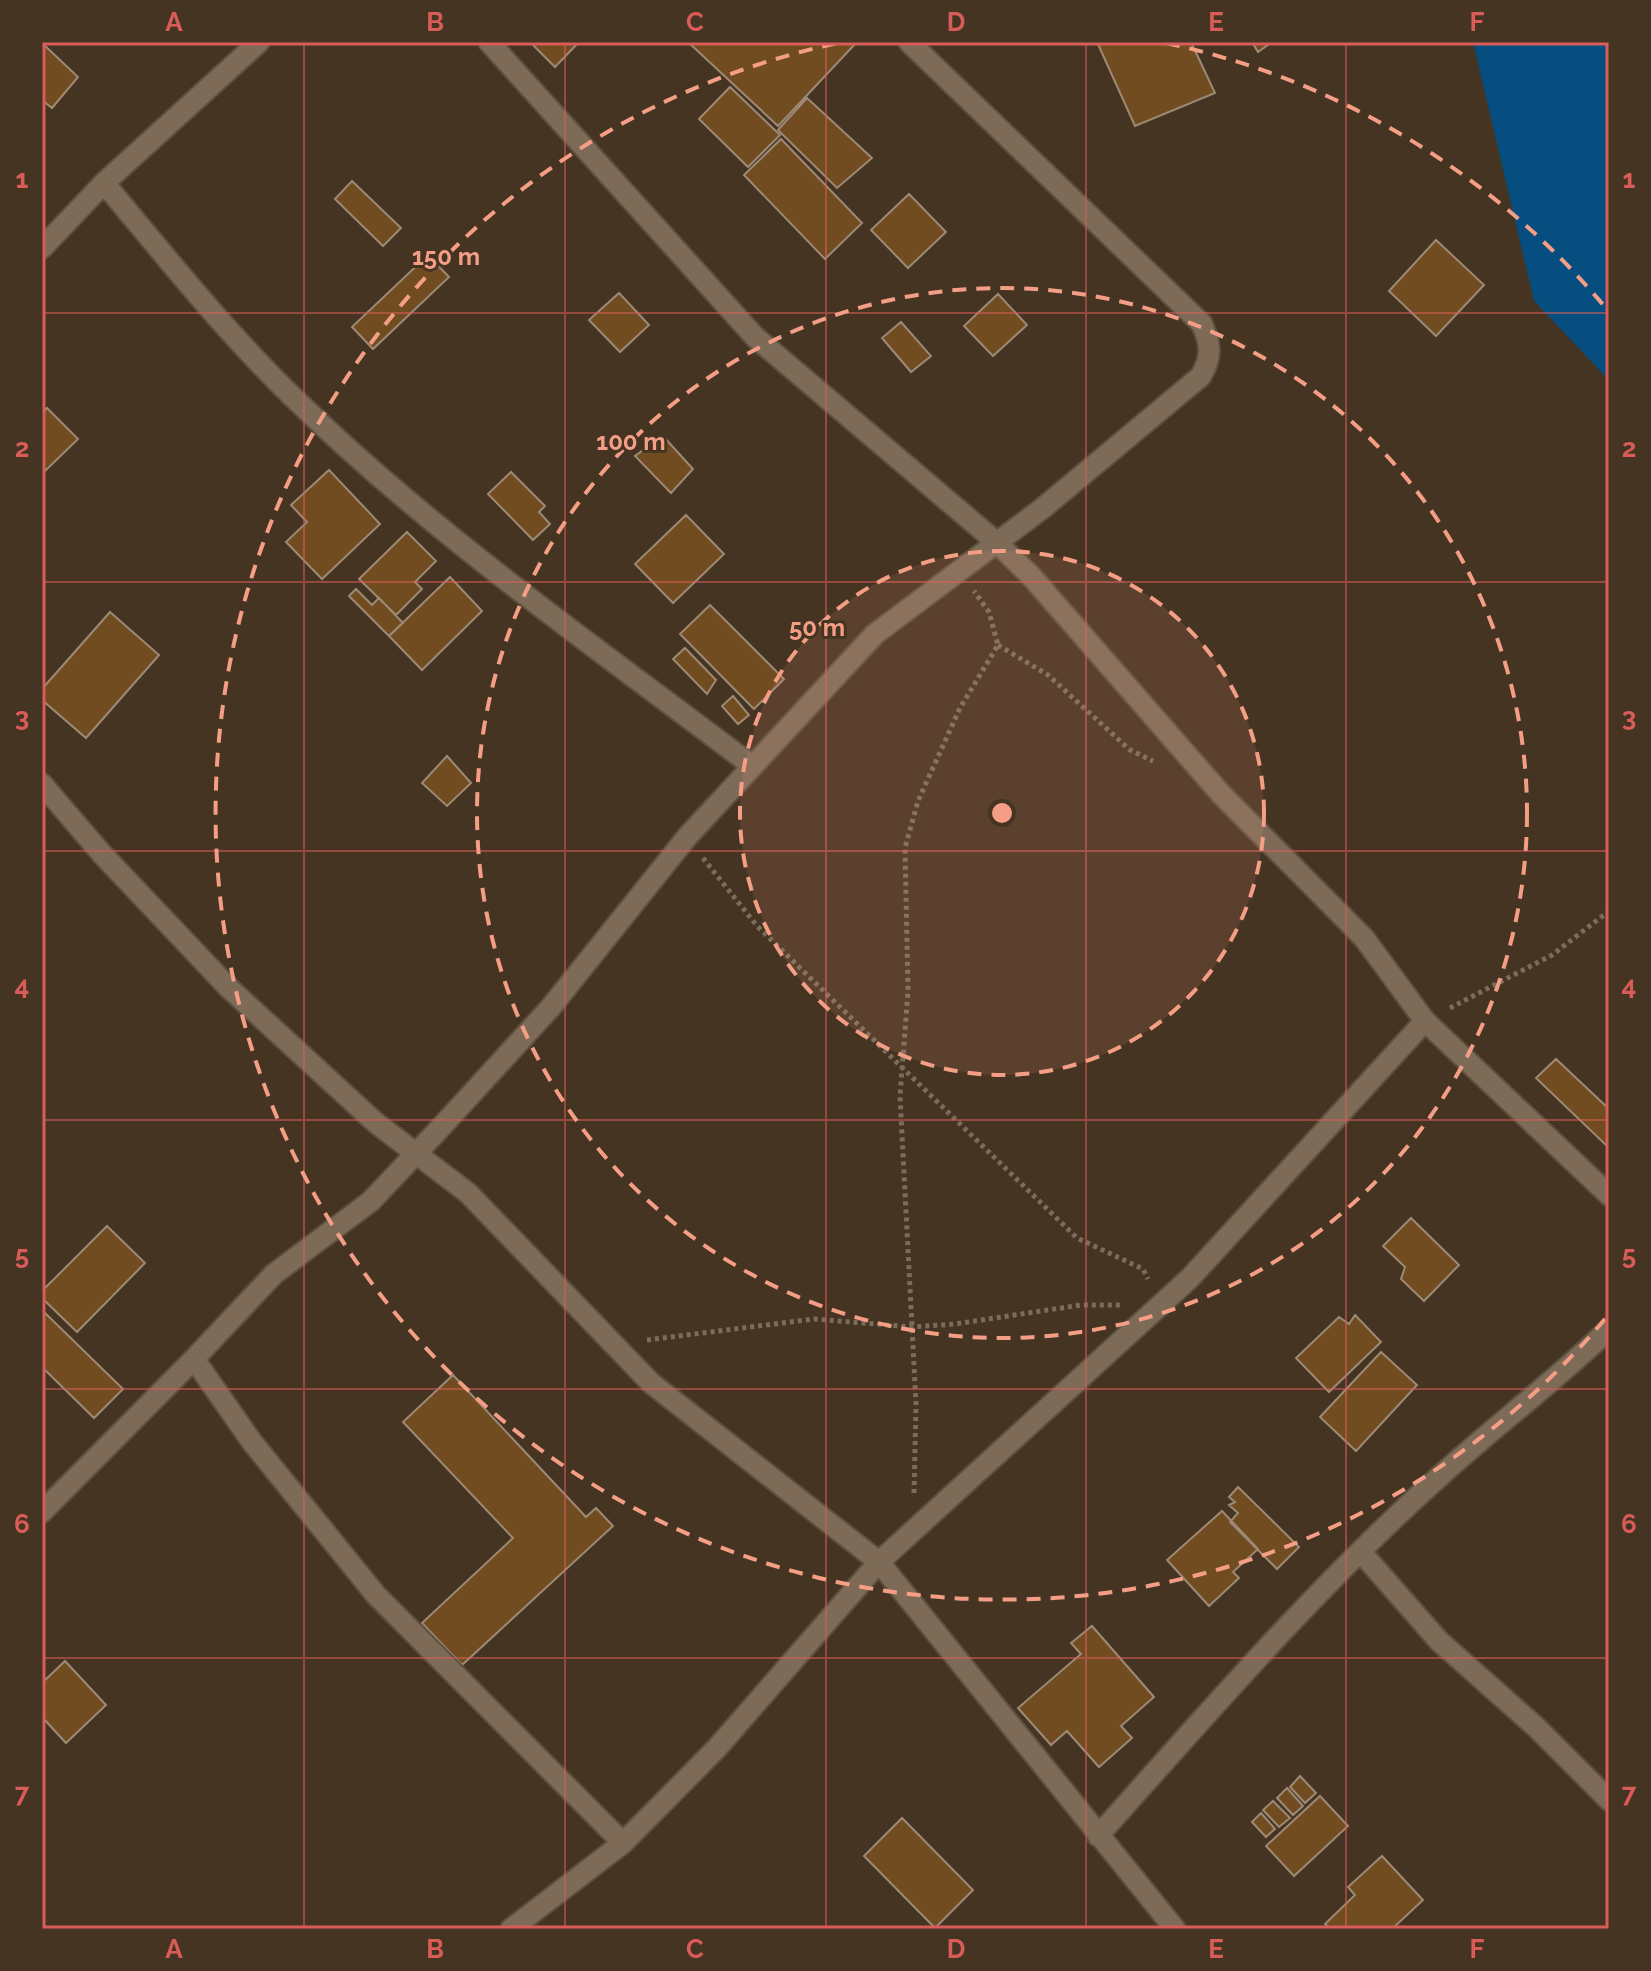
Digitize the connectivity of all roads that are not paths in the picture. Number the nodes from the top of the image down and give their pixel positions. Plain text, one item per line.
1 (259, 42) edge
2 (489, 42) edge
3 (909, 42) edge
4 (104, 183) junction
5 (42, 248) edge
6 (995, 541) junction
7 (751, 765) junction
8 (42, 784) edge
9 (1425, 1021) junction
10 (415, 1153) junction
11 (1609, 1195) edge
12 (1609, 1329) edge
13 (194, 1359) junction
14 (42, 1512) edge
15 (1361, 1552) junction
16 (879, 1562) junction
17 (1609, 1800) edge
18 (1098, 1836) junction
19 (623, 1843) junction
20 (511, 1929) edge
21 (1175, 1929) edge

1 - 4 street
2 - 6 street
3 - 6 street
4 - 5 street
4 - 7 street
6 - 7 street
6 - 9 street
7 - 10 street
8 - 10 street
9 - 11 street
9 - 16 street
10 - 13 street
10 - 16 street
12 - 15 street
13 - 14 street
13 - 19 street
15 - 17 street
15 - 18 street
16 - 18 street
16 - 19 street
18 - 21 street
19 - 20 street

